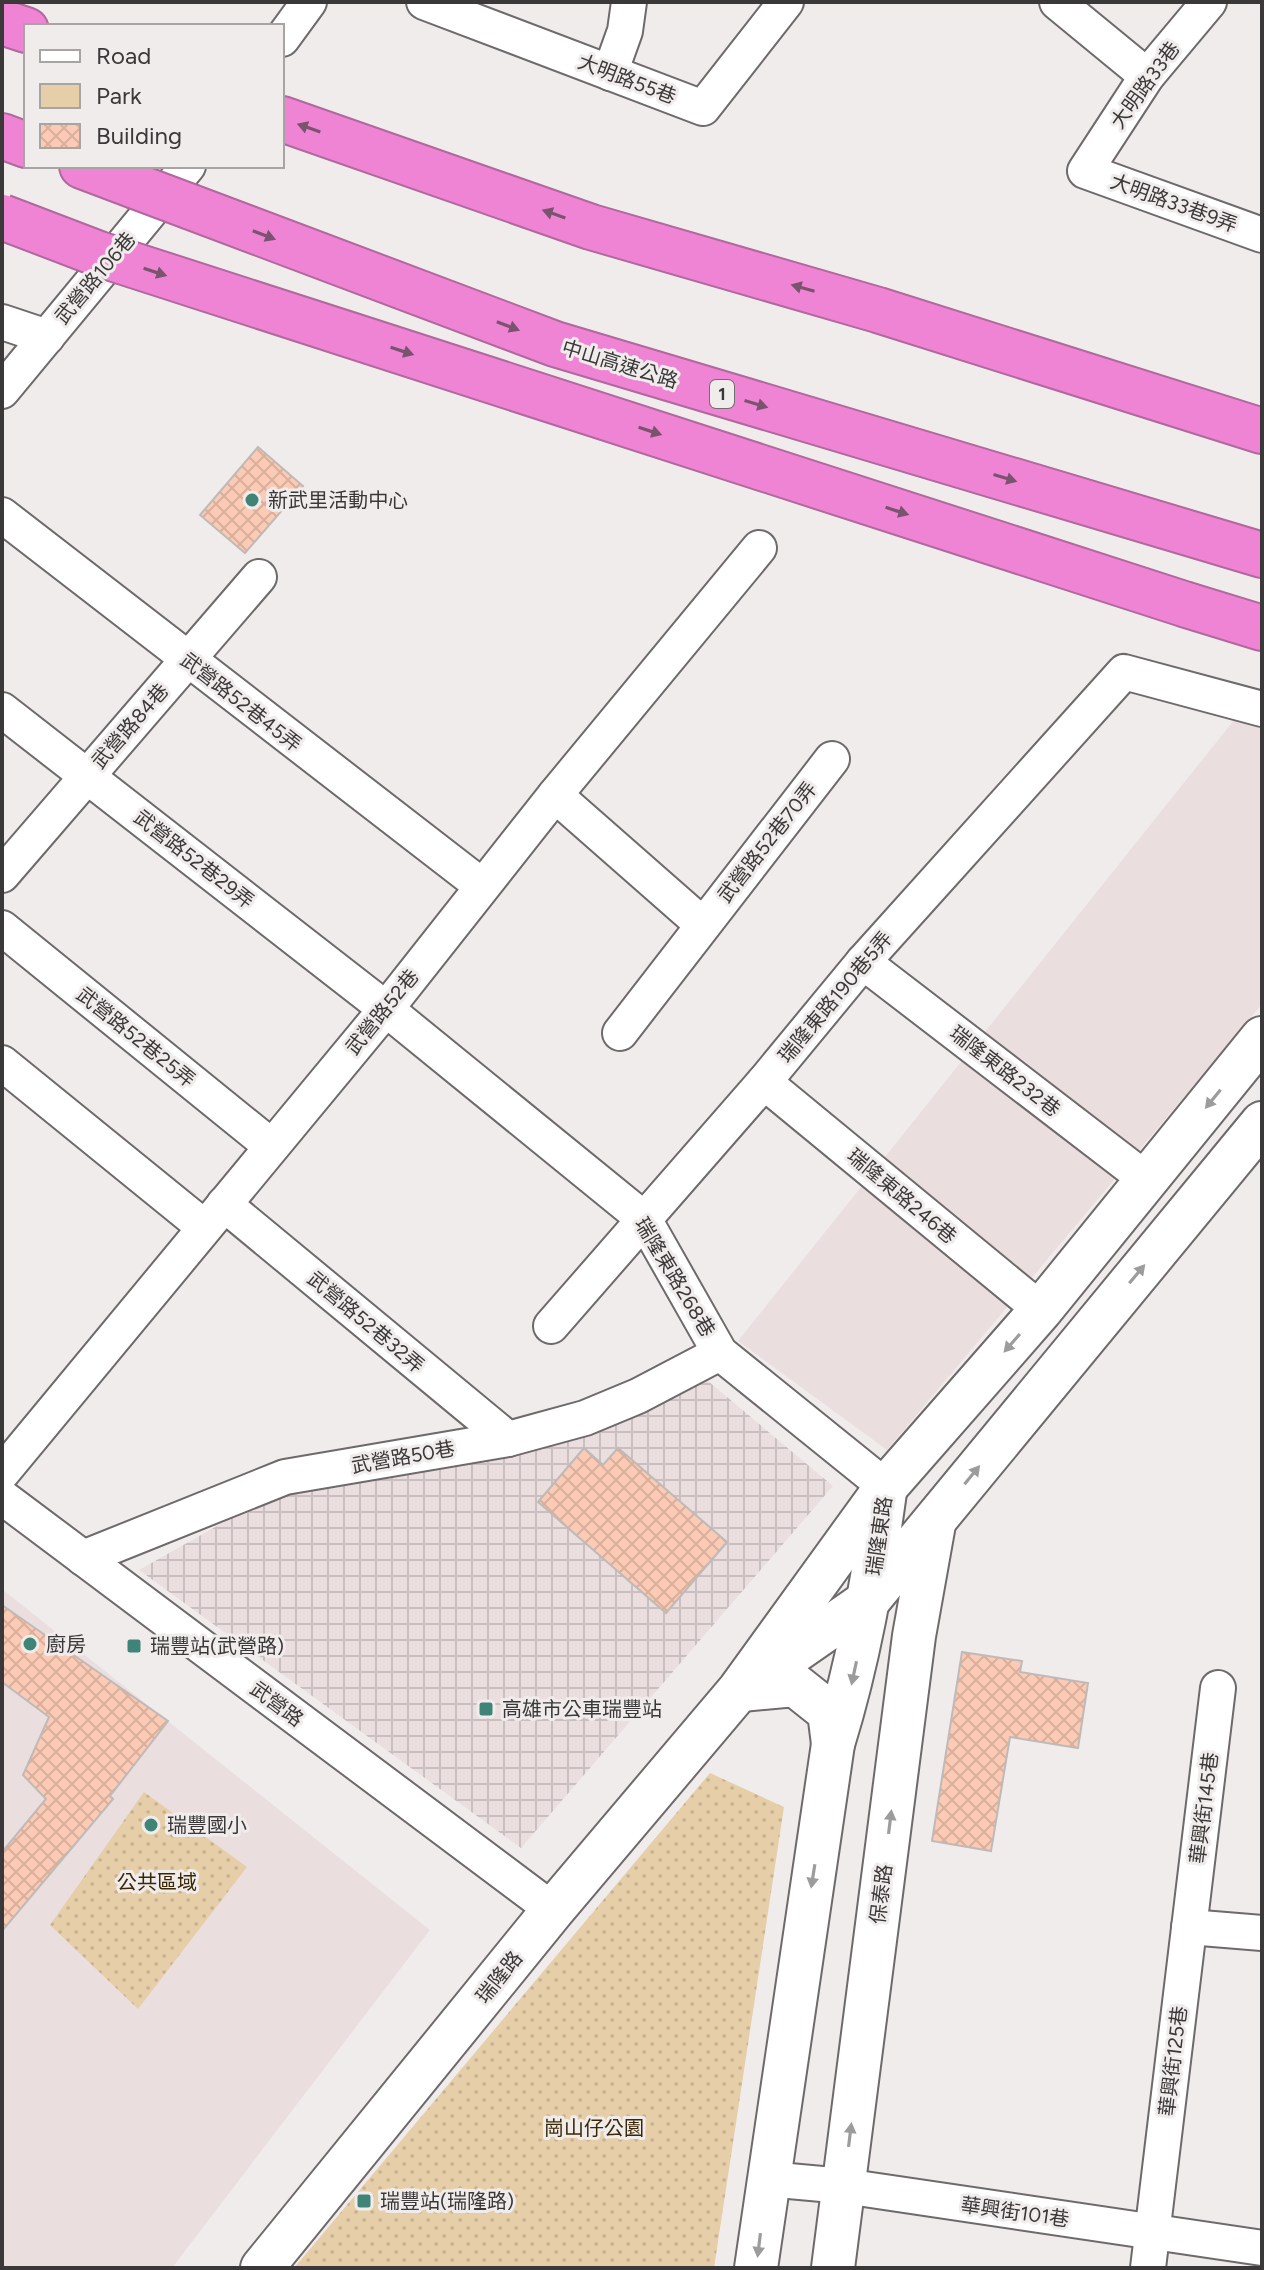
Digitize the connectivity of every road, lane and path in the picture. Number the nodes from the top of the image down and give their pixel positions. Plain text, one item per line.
1 (309, 2) edge
2 (424, 2) edge
3 (629, 2) edge
4 (786, 2) edge
5 (1057, 2) edge
6 (1209, 2) edge
7 (2, 22) edge
8 (24, 29) edge
9 (284, 36) edge
10 (610, 73) junction
11 (1147, 76) junction
12 (284, 120) edge
13 (2, 136) edge
14 (24, 144) edge
15 (87, 168) edge
16 (1085, 171) joint
17 (190, 187) edge
18 (2, 217) edge
19 (1262, 235) edge
20 (878, 310) junction
21 (2, 322) edge
22 (47, 337) junction
23 (2, 391) edge
24 (1262, 400) edge
25 (1262, 431) edge
26 (2, 515) edge
27 (759, 548) dead end
28 (1262, 555) edge
29 (259, 577) dead end
30 (1262, 628) edge
31 (187, 660) junction
32 (1262, 709) edge
33 (2, 710) edge
34 (832, 759) dead end
35 (88, 775) junction
36 (555, 795) junction
37 (2, 875) edge
38 (482, 886) junction
39 (703, 925) junction
40 (2, 928) edge
41 (863, 962) junction
42 (386, 1009) junction
43 (620, 1033) dead end
44 (1262, 1038) edge
45 (2, 1063) edge
46 (764, 1082) junction
47 (1262, 1123) edge
48 (271, 1146) junction
49 (1147, 1180) junction
50 (214, 1216) junction
51 (644, 1219) junction
52 (1041, 1310) junction
53 (551, 1326) dead end
54 (720, 1353) junction
55 (508, 1439) junction
56 (2, 1473) edge
57 (886, 1487) junction
58 (2, 1497) edge
59 (935, 1521) junction
60 (83, 1558) junction
61 (828, 1567) junction
62 (869, 1600) junction
63 (914, 1636) junction
64 (1218, 1688) dead end
65 (739, 1690) junction
66 (833, 1744) junction
67 (553, 1910) junction
68 (1189, 1927) junction
69 (1262, 1933) edge
70 (767, 2179) junction
71 (844, 2186) junction
72 (1152, 2232) junction
73 (1262, 2248) edge
74 (262, 2268) edge
75 (756, 2268) edge
76 (833, 2268) edge
77 (1148, 2268) edge

1 - 9 street
2 - 10 street, 大明路55巷
3 - 10 street
4 - 10 street, 大明路55巷
5 - 11 street
6 - 11 street, 大明路33巷
7 - 8 highway
11 - 16 street, 大明路33巷
20 -> 12 highway
13 - 14 highway
15 - 17 highway, 中山高速公路 / 1, bridge
16 - 19 street, 大明路33巷9弄
17 - 22 street, 武營路106巷
17 -> 28 highway, 中山高速公路 / 1
18 -> 30 highway, bridge
20 - 24 highway
20 - 25 highway
21 - 22 street
22 - 23 street, 武營路106巷
26 - 31 street, 武營路52巷45弄
27 - 36 street, 武營路52巷
29 - 31 street, 武營路84巷
31 - 35 street, 武營路84巷
31 - 38 street, 武營路52巷45弄
32 - 41 street, 瑞隆東路190巷5弄
33 - 35 street, 武營路52巷29弄
34 - 39 street, 武營路52巷70弄
35 - 37 street, 武營路84巷
35 - 42 street, 武營路52巷29弄
36 - 38 street, 武營路52巷
36 - 39 street
38 - 42 street, 武營路52巷
39 - 43 street, 武營路52巷70弄
40 - 48 street, 武營路52巷25弄
41 - 46 street, 瑞隆東路190巷5弄
41 - 49 street, 瑞隆東路232巷
42 - 48 street, 武營路52巷
42 - 51 street, 瑞隆東路268巷
44 -> 49 street, 瑞隆東路
45 - 50 street, 武營路52巷32弄
46 - 51 street, 瑞隆東路190巷5弄
46 - 52 street, 瑞隆東路246巷
59 -> 47 street, 瑞隆東路
48 - 50 street, 武營路52巷
49 - 52 street, 瑞隆東路
50 - 55 street, 武營路52巷32弄
50 - 56 street, 武營路52巷
51 - 53 street, 瑞隆東路190巷5弄
51 - 54 street, 瑞隆東路268巷
52 -> 57 street, 瑞隆東路
54 - 55 street, 武營路50巷
54 - 57 street, 瑞隆東路268巷
55 - 60 street, 武營路50巷
57 - 61 street, 瑞隆路
57 - 62 street, 瑞隆東路
58 - 60 street, 武營路
59 - 62 street, 瑞隆東路
59 - 63 street, 保泰路
60 - 67 street, 武營路
61 - 62 street
61 - 65 street, 瑞隆路
62 - 63 street
62 - 65 street, 瑞隆路
62 -> 66 street
71 -> 63 street, 保泰路
64 - 68 street, 華興街145巷
65 - 66 street
65 - 67 street, 瑞隆路
66 -> 70 street
67 - 74 street, 瑞隆路
68 - 69 street
68 - 72 street, 華興街125巷
70 - 71 street, 華興街101巷
70 -> 75 street
71 - 72 street, 華興街101巷
71 - 76 street, 保泰路
72 - 73 street, 華興街101巷
72 - 77 street, 華興街125巷

